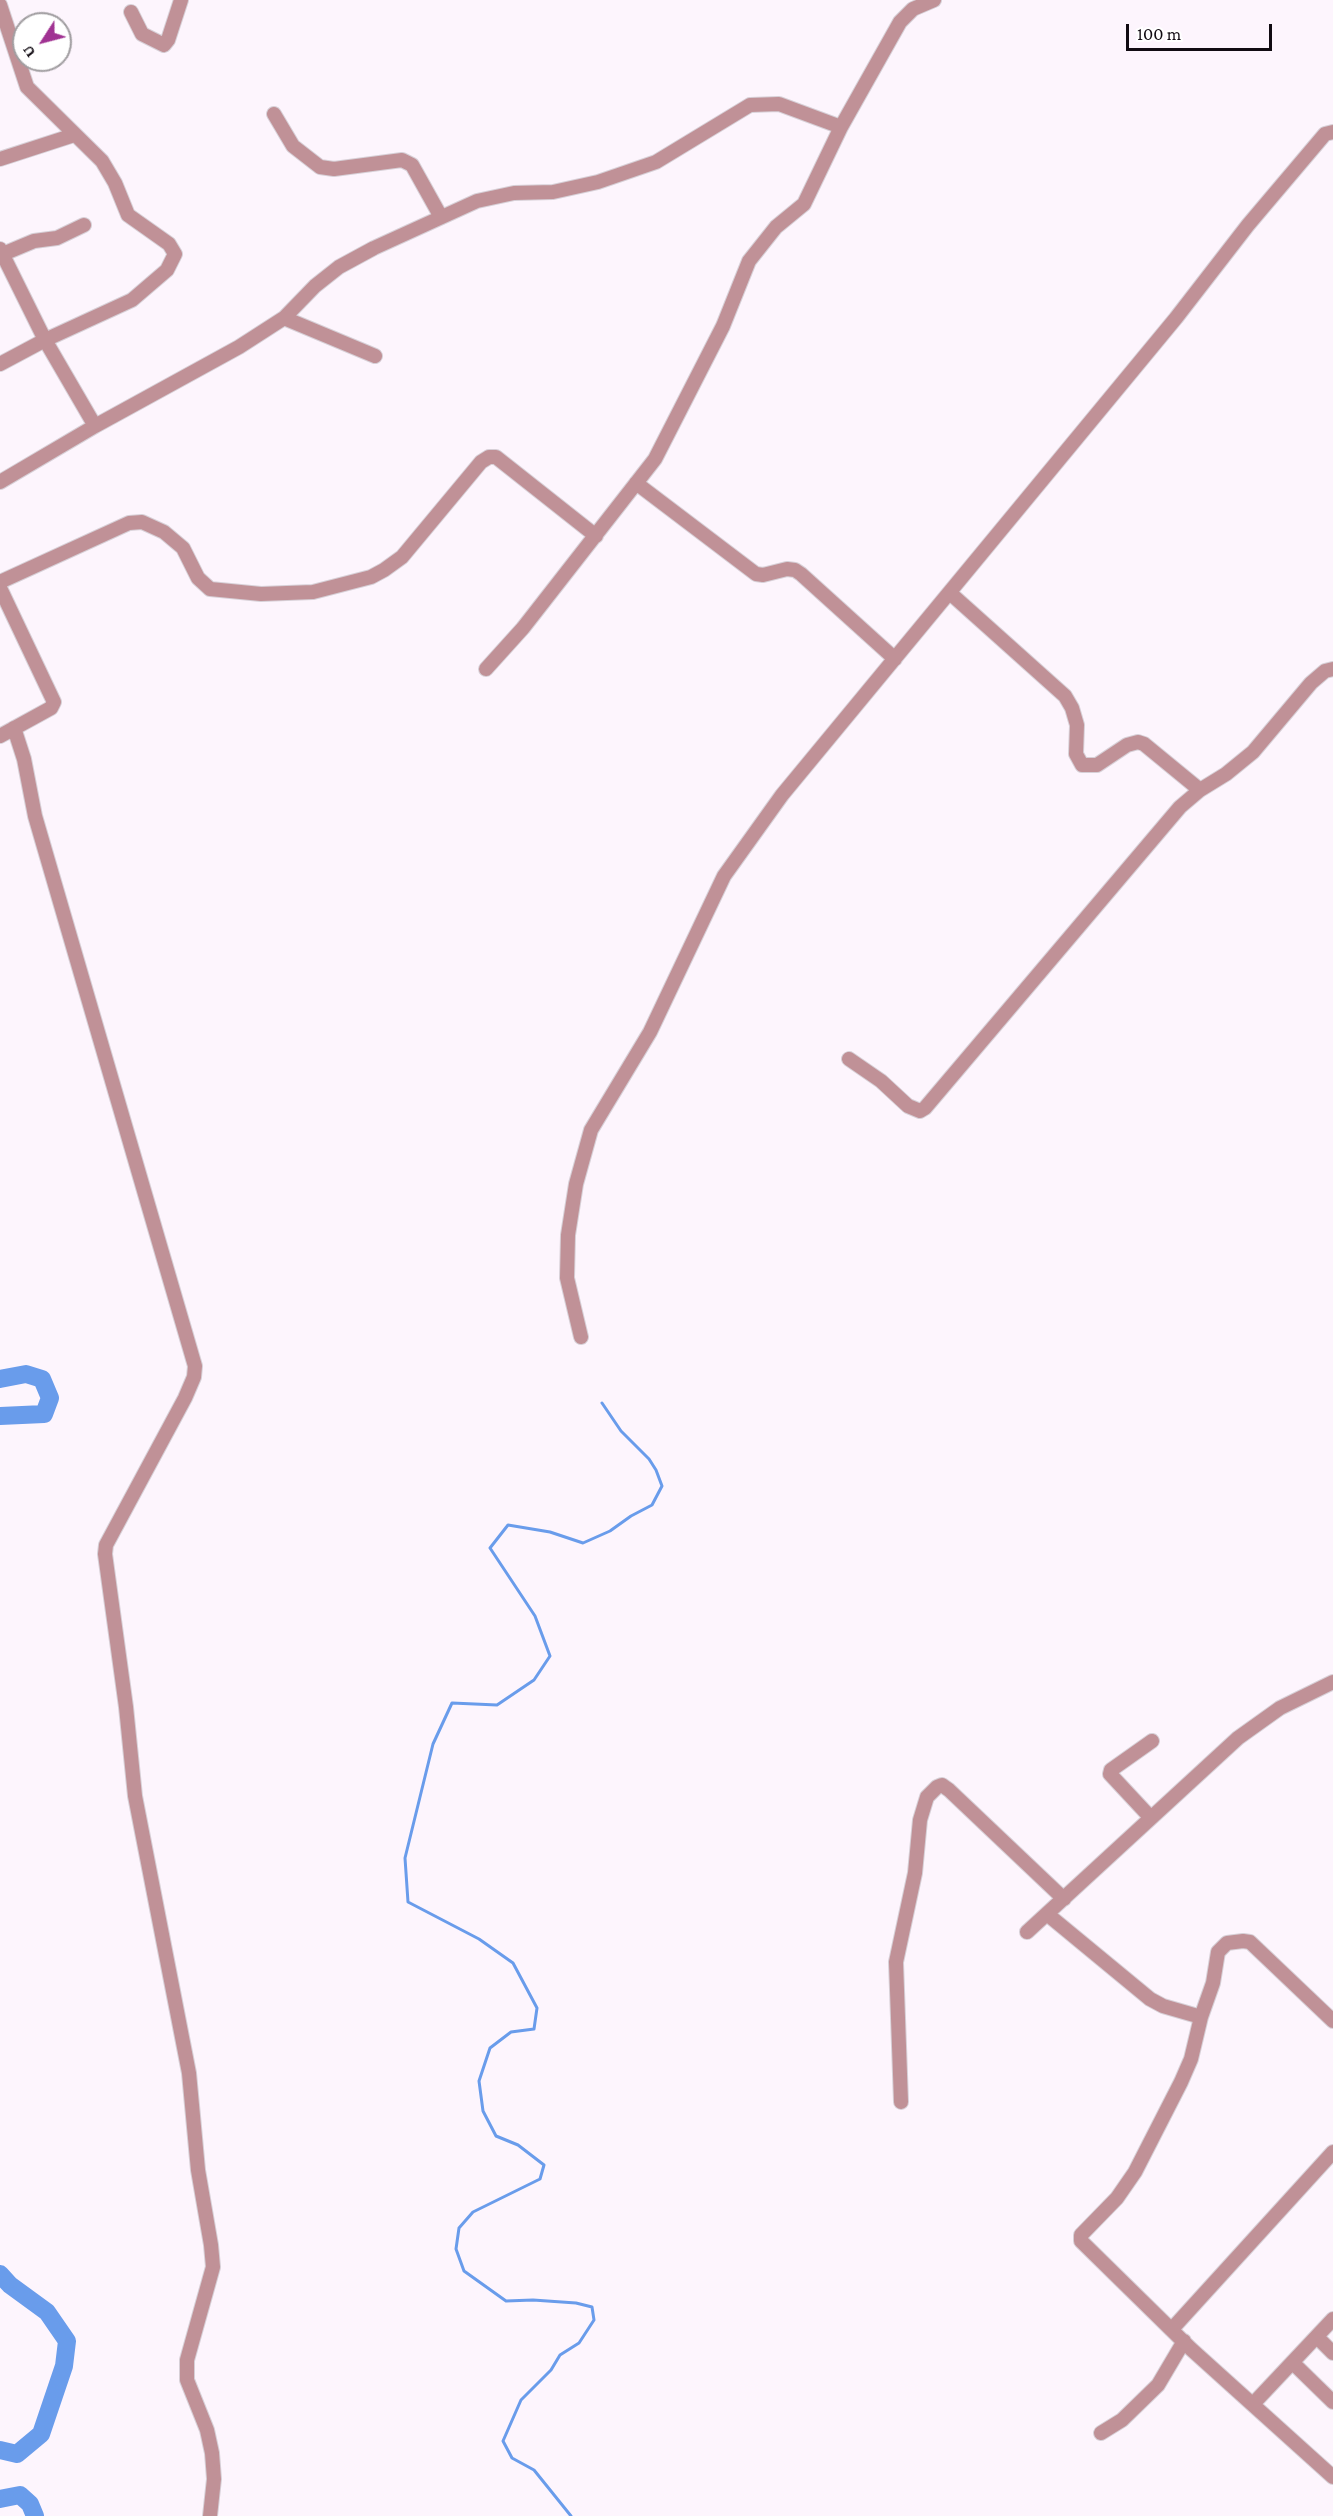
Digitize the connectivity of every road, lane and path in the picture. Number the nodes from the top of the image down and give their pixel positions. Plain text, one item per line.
1 (934, 0) edge
2 (178, 1) edge
3 (0, 5) edge
4 (131, 12) dead end
5 (274, 114) dead end
6 (841, 128) junction
7 (1333, 132) edge
8 (74, 135) junction
9 (0, 159) edge
10 (441, 217) junction
11 (84, 225) dead end
12 (2, 252) edge
13 (284, 318) junction
14 (45, 340) junction
15 (375, 356) dead end
16 (0, 364) edge
17 (95, 426) junction
18 (0, 482) edge
19 (636, 483) junction
20 (596, 536) junction
21 (0, 582) edge
22 (0, 588) edge
23 (950, 594) junction
24 (895, 659) junction
25 (486, 669) dead end
26 (1333, 669) edge
27 (14, 728) junction
28 (0, 736) edge
29 (1200, 790) junction
30 (849, 1059) dead end
31 (581, 1337) dead end
32 (1333, 1682) edge
33 (1152, 1741) dead end
34 (1151, 1818) junction
35 (1064, 1899) junction
36 (1047, 1914) junction
37 (1028, 1932) dead end
38 (1198, 2016) junction
39 (1333, 2021) edge
40 (901, 2102) dead end
41 (1333, 2152) edge
42 (1333, 2319) edge
43 (1172, 2329) junction
44 (1317, 2337) junction
45 (1184, 2341) junction
46 (1333, 2353) edge
47 (1293, 2363) junction
48 (1333, 2402) edge
49 (1253, 2404) junction
50 (1101, 2433) dead end
51 (1333, 2477) edge
52 (210, 2516) edge

1 - 6 street
2 - 4 street
3 - 8 street
5 - 10 street
6 - 10 street
6 - 19 street
7 - 23 street
8 - 9 street
8 - 14 street
10 - 13 street
11 - 12 street
12 - 14 street
13 - 15 street
13 - 17 street
14 - 16 street
14 - 17 street
17 - 18 street
19 - 20 street
19 - 24 street
20 - 21 street
20 - 25 street
22 - 27 street
23 - 24 street
23 - 29 street
24 - 31 street
26 - 29 street
27 - 28 street
27 - 52 street
29 - 30 street
32 - 34 street
33 - 34 street
34 - 35 street
35 - 36 street
35 - 40 street
36 - 37 street
36 - 38 street
38 - 39 street
38 - 43 street
41 - 43 street
42 - 44 street
43 - 45 street
44 - 46 street
44 - 47 street
45 - 49 street
45 - 50 street
47 - 48 street
47 - 49 street
49 - 51 street

